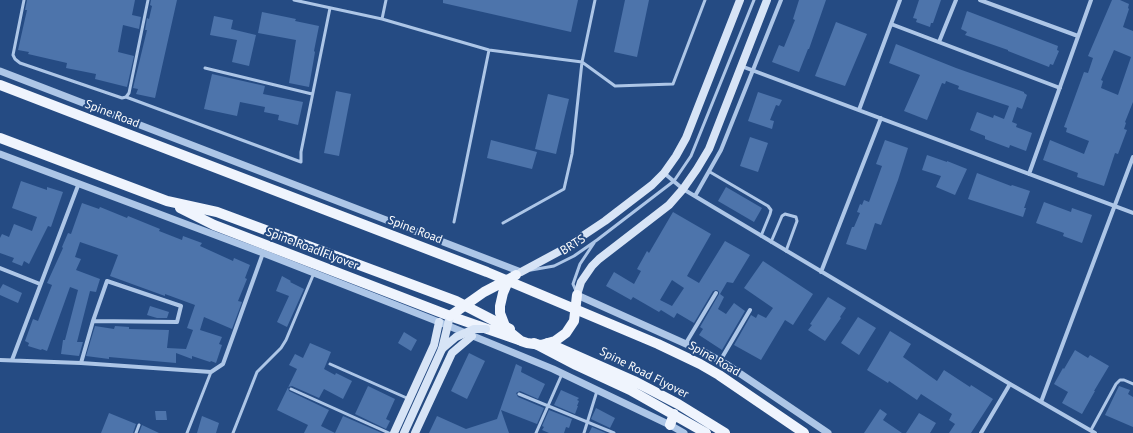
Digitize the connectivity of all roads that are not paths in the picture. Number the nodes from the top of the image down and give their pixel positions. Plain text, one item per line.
1 (24, 0) edge
2 (148, 0) edge
3 (294, 0) edge
4 (386, 0) edge
5 (595, 0) edge
6 (705, 0) edge
7 (740, 0) edge
8 (754, 0) edge
9 (767, 0) edge
10 (781, 0) edge
11 (900, 0) edge
12 (956, 0) edge
13 (980, 0) edge
14 (1091, 0) edge
15 (330, 8) junction
16 (382, 19) junction
17 (891, 24) junction
18 (1078, 36) junction
19 (939, 42) junction
20 (488, 50) junction
21 (582, 62) junction
22 (741, 66) junction
23 (205, 68) dead end
24 (0, 71) edge
25 (753, 71) junction
26 (0, 85) edge
27 (1060, 88) junction
28 (312, 94) junction
29 (126, 97) junction
30 (859, 110) junction
31 (881, 118) junction
32 (0, 138) edge
33 (0, 154) edge
34 (1133, 156) edge
35 (710, 172) junction
36 (664, 173) junction
37 (1029, 174) junction
38 (674, 181) junction
39 (79, 183) junction
40 (683, 189) junction
41 (695, 196) junction
42 (167, 201) junction
43 (1114, 206) junction
44 (1133, 213) edge
45 (454, 222) dead end
46 (503, 223) dead end
47 (761, 236) junction
48 (597, 240) junction
49 (771, 242) junction
50 (786, 251) junction
51 (263, 254) junction
52 (0, 268) edge
53 (821, 272) junction
54 (314, 273) junction
55 (515, 275) junction
56 (40, 284) junction
57 (716, 293) dead end
58 (577, 295) junction
59 (750, 310) dead end
60 (450, 316) junction
61 (93, 321) junction
62 (439, 322) junction
63 (486, 329) junction
64 (472, 336) junction
65 (521, 341) junction
66 (548, 343) junction
67 (686, 343) junction
68 (442, 349) junction
69 (0, 360) edge
70 (12, 360) junction
71 (720, 361) junction
72 (81, 363) junction
73 (330, 364) dead end
74 (210, 372) junction
75 (562, 373) junction
76 (1010, 384) junction
77 (1133, 384) edge
78 (291, 389) dead end
79 (597, 390) junction
80 (519, 394) dead end
81 (409, 399) junction
82 (1041, 402) junction
83 (548, 406) junction
84 (674, 414) junction
85 (587, 423) junction
86 (139, 425) dead end
87 (669, 427) junction
88 (1091, 430) junction
89 (826, 432) edge
90 (136, 433) edge
91 (187, 433) edge
92 (233, 433) edge
93 (389, 433) edge
94 (394, 433) edge
95 (404, 433) edge
96 (415, 433) edge
97 (536, 433) edge
98 (584, 433) edge
99 (614, 433) edge
100 (684, 433) edge
101 (706, 433) edge
102 (725, 433) edge
103 (804, 433) edge
104 (981, 433) edge
105 (1095, 433) edge

1 - 29 lane
2 - 29 lane
3 - 15 lane
4 - 16 lane
5 - 21 lane
6 - 21 lane
7 - 36 main road
8 - 38 lane
9 - 22 main road
10 - 25 street
11 - 17 street
12 - 19 street
13 - 18 street
14 - 18 street
15 - 16 lane
15 - 28 lane
16 - 20 lane
17 - 19 street
17 - 30 street
18 - 27 street
19 - 27 street
20 - 21 lane
20 - 45 lane
21 - 46 lane
22 - 25 street
22 - 40 main road
23 - 28 lane
24 - 55 street, Spine Road
25 - 30 street
25 - 35 street
26 - 103 main road, Spine Road
27 - 37 street
28 - 29 lane
30 - 31 street
31 - 37 street
31 - 53 street
32 - 42 main road
33 - 39 street
34 - 43 street
35 - 41 street
35 - 47 lane
36 - 38 street
36 - 55 main road
37 - 43 street
38 - 40 street
38 - 48 lane
39 - 51 street
39 - 56 street
40 - 41 street
40 - 58 main road
41 - 47 street
42 - 60 main road, Spine Road Flyover
42 - 84 main road
43 - 44 street
43 - 82 street
47 - 49 street
48 - 55 lane, BRTS
48 - 58 lane, BRTS
49 - 50 street
49 - 50 lane
50 - 53 street
51 - 54 street
51 - 74 street
52 - 56 street
53 - 76 street
54 - 62 street
54 - 92 lane
55 - 60 main road, bridge
55 - 65 main road, bridge
56 - 70 street
57 - 67 street
58 - 66 main road, bridge
58 - 67 street, Spine Road
59 - 71 street
60 - 63 main road, Spine Road Flyover, bridge
60 - 68 main road, bridge
61 - 61 street
61 - 72 street
62 - 64 street
62 - 81 main road
63 - 65 main road, Spine Road Flyover, bridge
63 - 68 main road, bridge
64 - 75 street
64 - 96 main road
65 - 66 main road, Spine Road Flyover, bridge
66 - 102 main road, Spine Road Flyover
67 - 71 street, Spine Road
68 - 95 main road
69 - 70 street
70 - 72 street
71 - 89 street, Spine Road
72 - 74 street
73 - 81 lane
74 - 91 lane
75 - 79 street
75 - 83 lane
76 - 82 street
76 - 104 street
77 - 88 lane
78 - 93 lane
79 - 85 lane
79 - 87 street
80 - 83 lane
81 - 94 main road
82 - 88 street
83 - 85 lane
83 - 97 lane
84 - 87 main road
84 - 101 main road
85 - 98 lane
85 - 99 lane
86 - 90 lane
87 - 100 street
88 - 105 street

